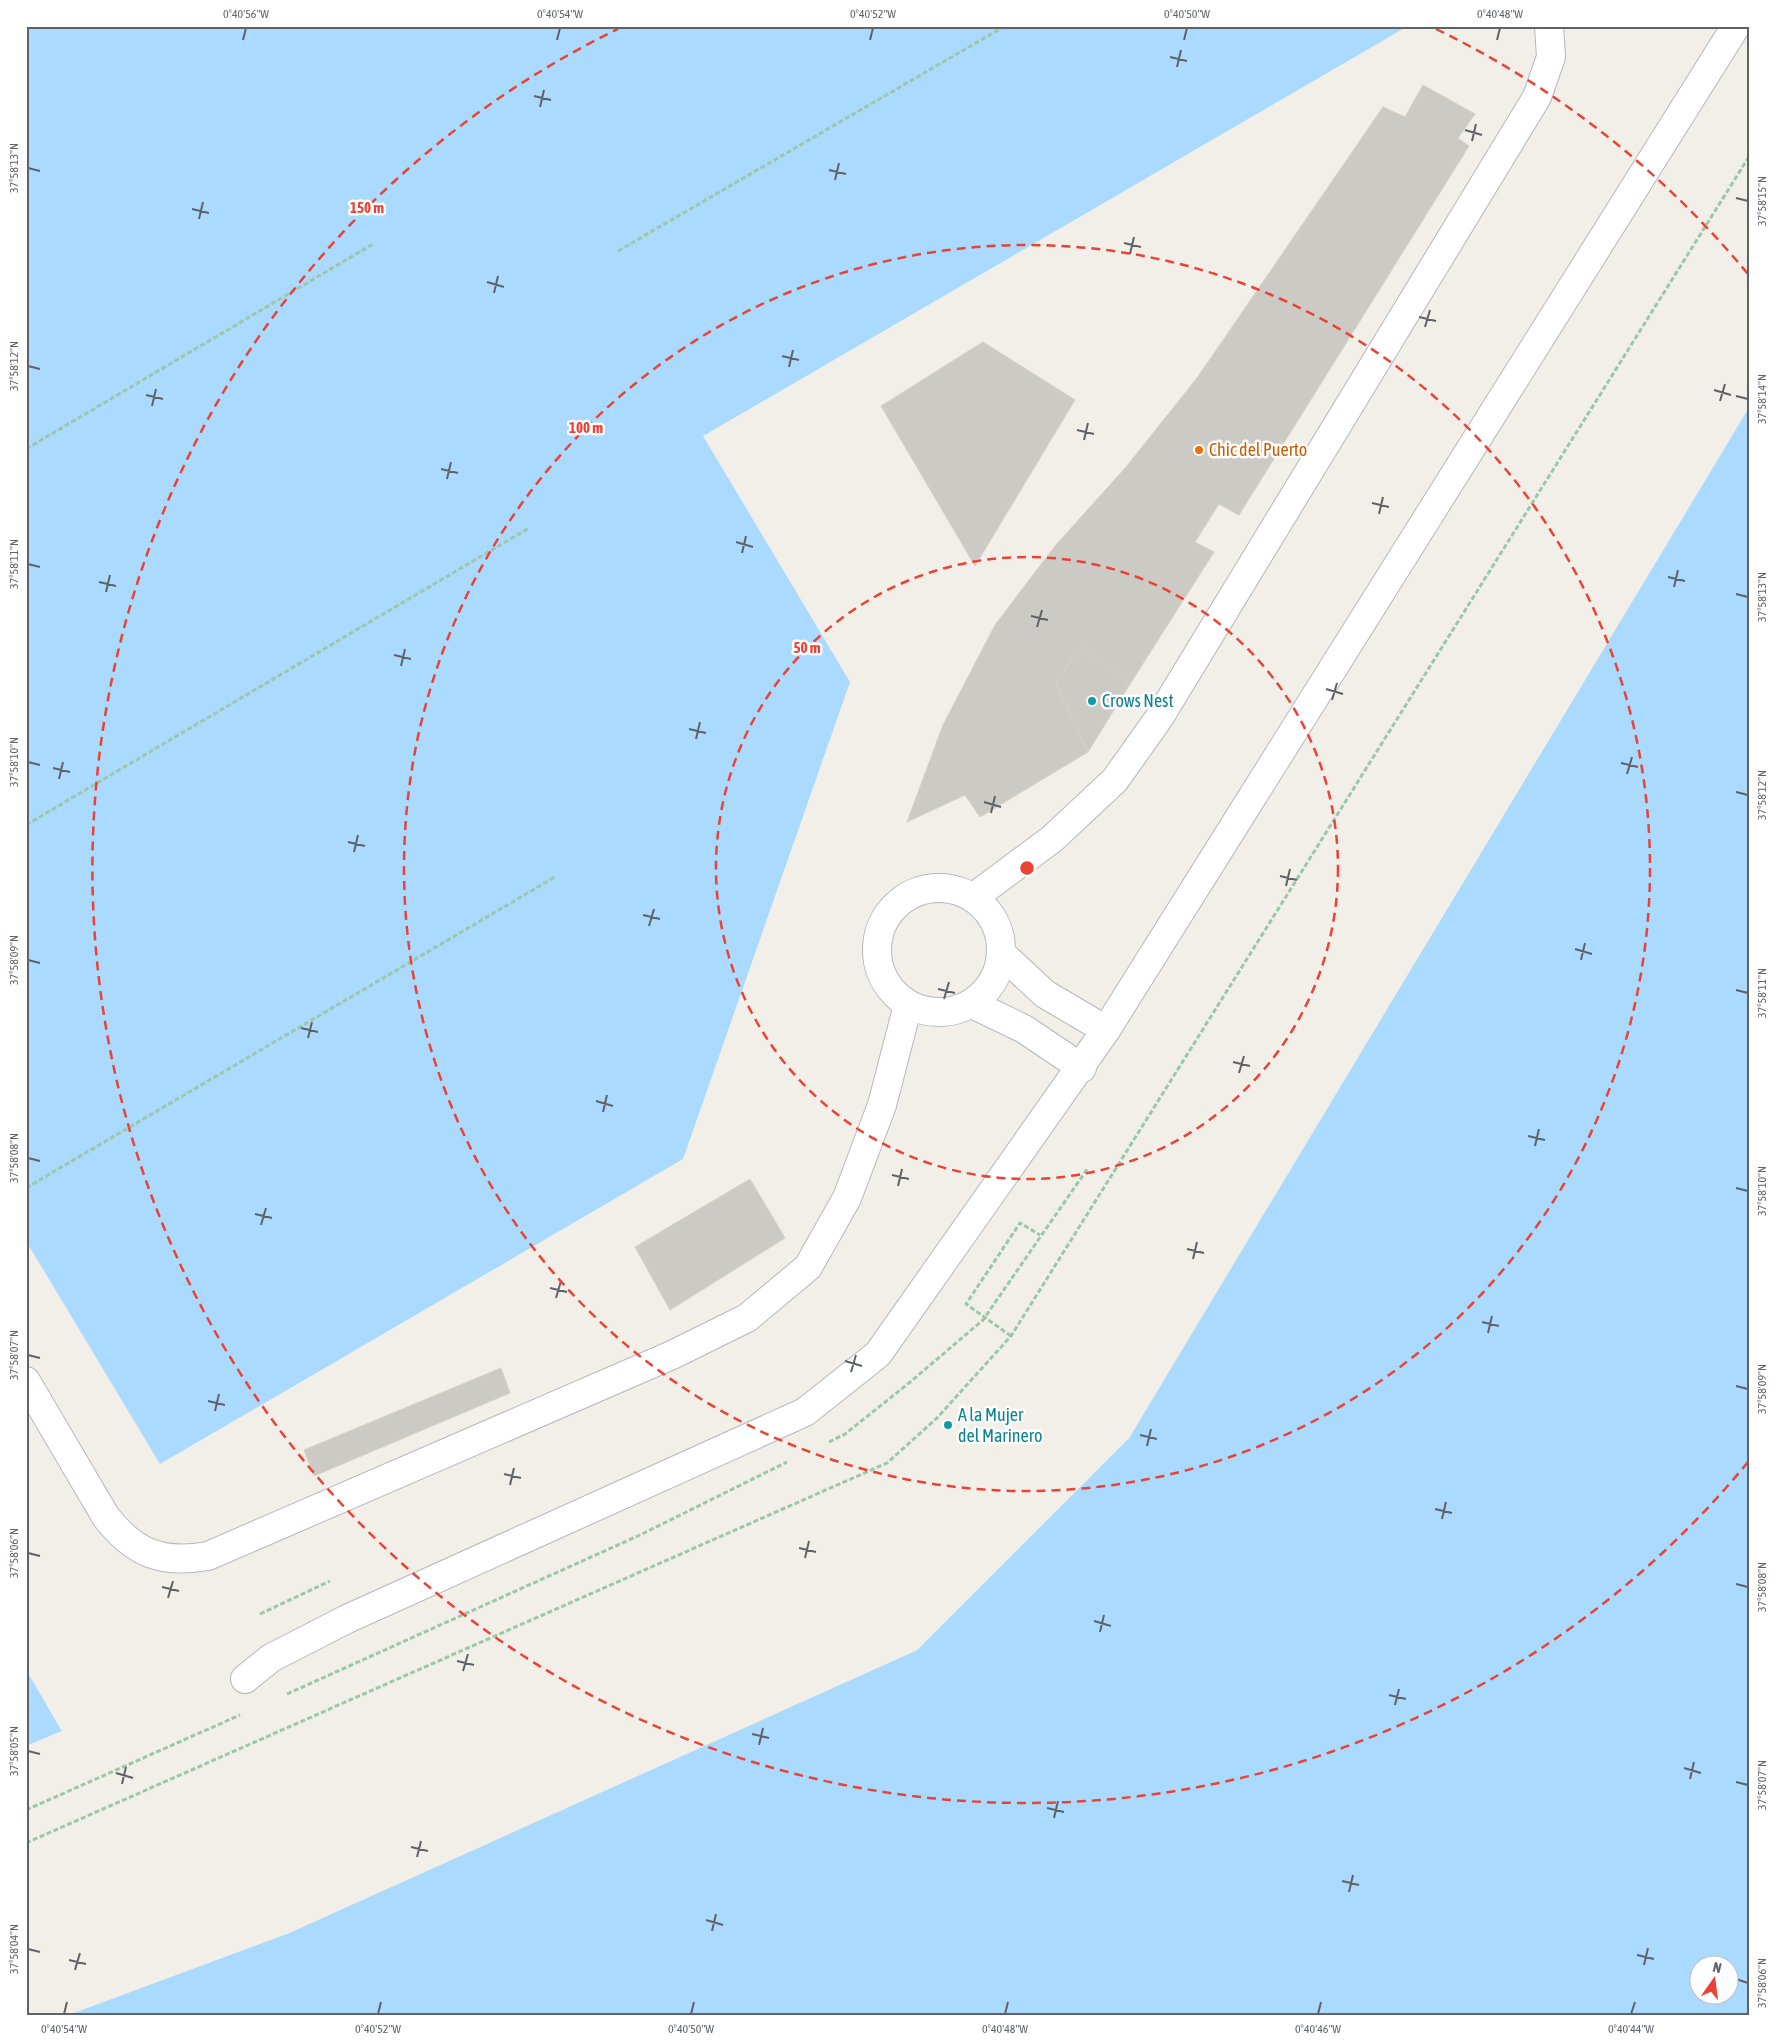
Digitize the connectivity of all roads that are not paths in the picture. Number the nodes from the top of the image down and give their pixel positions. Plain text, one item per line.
1 (1549, 26) edge
2 (1736, 26) edge
3 (974, 897) junction
4 (1002, 955) junction
5 (972, 1004) junction
6 (908, 1005) junction
7 (1106, 1030) junction
8 (1082, 1068) junction
9 (26, 1381) edge
10 (245, 1679) dead end

1 - 3 lane
2 - 7 lane
3 - 4 lane
3 - 6 lane
4 - 5 lane
4 - 7 lane
5 - 6 lane
5 - 8 lane
6 - 9 lane
7 - 8 lane
8 - 10 lane

